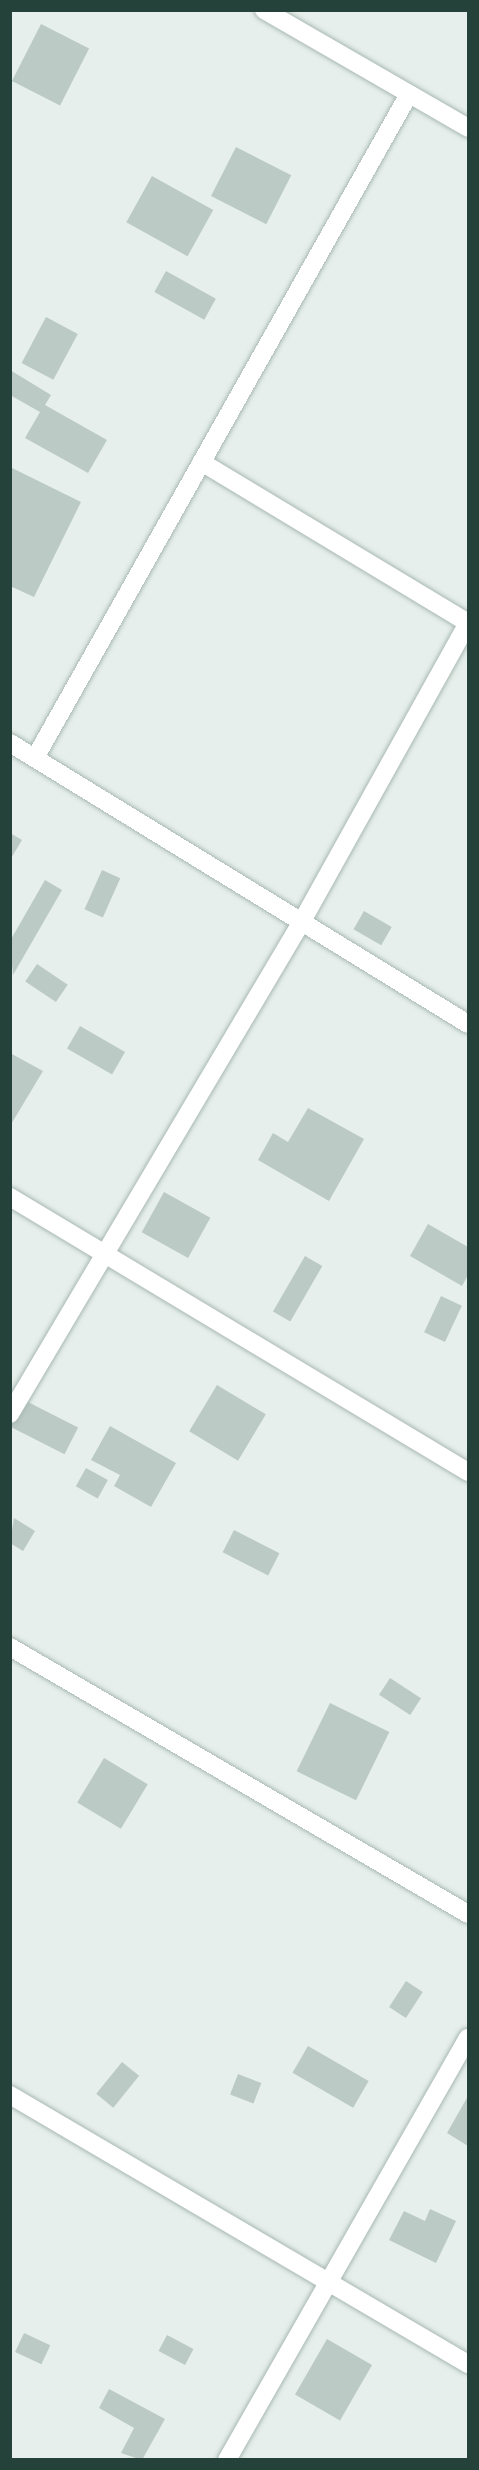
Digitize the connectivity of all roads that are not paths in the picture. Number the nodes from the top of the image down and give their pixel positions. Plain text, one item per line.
1 (264, 10) edge
2 (409, 94) junction
3 (468, 129) edge
4 (203, 463) junction
5 (468, 623) edge
6 (10, 743) edge
7 (34, 758) junction
8 (301, 923) junction
9 (468, 1024) edge
10 (10, 1197) edge
11 (104, 1251) junction
12 (10, 1414) edge
13 (468, 1472) edge
14 (10, 1647) edge
15 (468, 1914) edge
16 (468, 2038) edge
17 (10, 2095) edge
18 (327, 2284) junction
19 (468, 2364) edge
20 (227, 2460) edge

1 - 2 street
2 - 3 street
2 - 4 street
4 - 5 street
4 - 7 street
5 - 8 street
6 - 7 street
7 - 8 street
8 - 9 street
8 - 11 street
10 - 11 street
11 - 12 street
11 - 13 street
14 - 15 street
16 - 18 street
17 - 18 street
18 - 19 street
18 - 20 street

